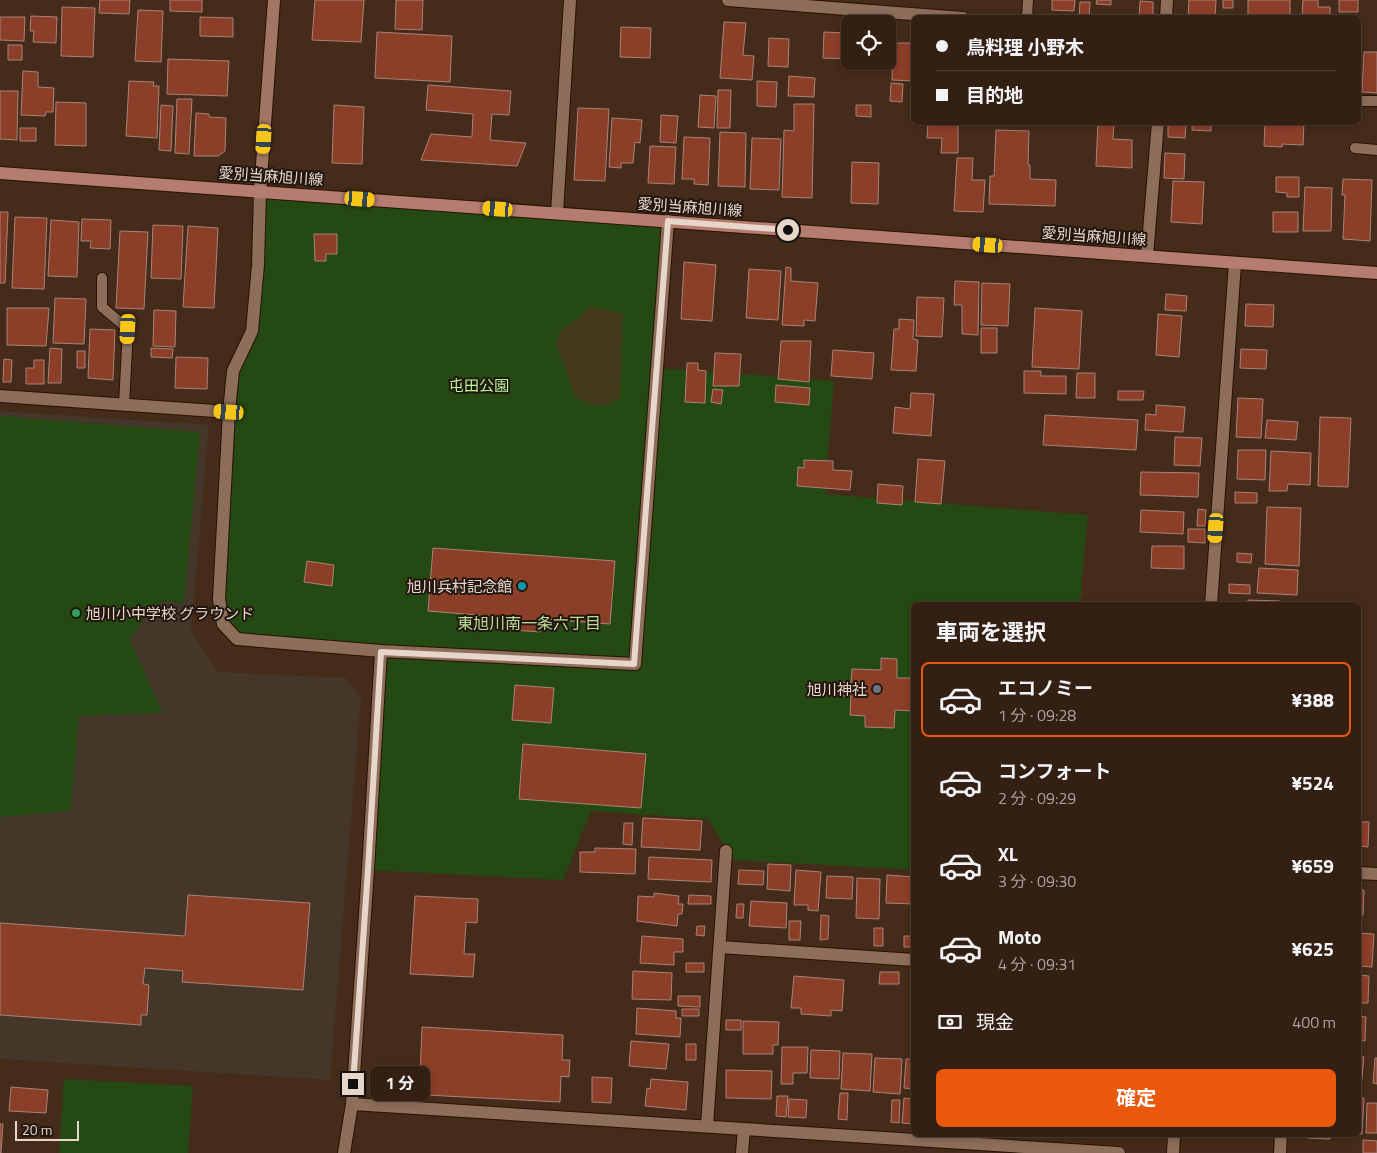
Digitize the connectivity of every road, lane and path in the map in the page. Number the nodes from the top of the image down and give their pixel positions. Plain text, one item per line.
1 (274, 0) edge
2 (570, 0) edge
3 (728, 0) edge
4 (1028, 0) edge
5 (1167, 0) edge
6 (876, 5) edge
7 (943, 15) edge
8 (1026, 15) edge
9 (1166, 15) edge
10 (1361, 101) edge
11 (1377, 102) edge
12 (1158, 125) edge
13 (1355, 148) dead end
14 (1377, 150) edge
15 (0, 173) edge
16 (260, 192) junction
17 (557, 213) junction
18 (668, 221) junction
19 (1147, 256) junction
20 (1236, 263) junction
21 (1377, 273) edge
22 (102, 278) dead end
23 (0, 396) edge
24 (124, 405) junction
25 (229, 412) junction
26 (1211, 602) edge
27 (381, 652) junction
28 (726, 851) dead end
29 (1361, 873) edge
30 (1377, 874) edge
31 (720, 947) junction
32 (911, 960) edge
33 (352, 1104) junction
34 (707, 1126) junction
35 (744, 1129) junction
36 (1174, 1137) edge
37 (1281, 1137) edge
38 (1078, 1152) edge
39 (344, 1153) edge
40 (742, 1153) edge
41 (1119, 1153) edge
42 (1172, 1153) edge
43 (1280, 1153) edge

1 - 16 main road
2 - 17 street
3 - 6 street
4 - 8 lane
5 - 9 street
6 - 7 street
10 - 11 lane
12 - 19 street
13 - 14 lane
15 - 16 main road, 愛別当麻旭川線
16 - 17 main road, 愛別当麻旭川線
16 - 25 street
17 - 18 main road, 愛別当麻旭川線
18 - 19 main road, 愛別当麻旭川線
18 - 27 street
19 - 20 main road, 愛別当麻旭川線
20 - 21 main road, 愛別当麻旭川線
20 - 26 street
22 - 24 lane
23 - 24 street
24 - 25 street
25 - 27 street
27 - 33 street
28 - 31 street
29 - 30 street
31 - 32 street
31 - 34 street
33 - 34 street
33 - 39 street
34 - 35 street
35 - 38 street
35 - 40 street
36 - 42 street
37 - 43 street
38 - 41 street

